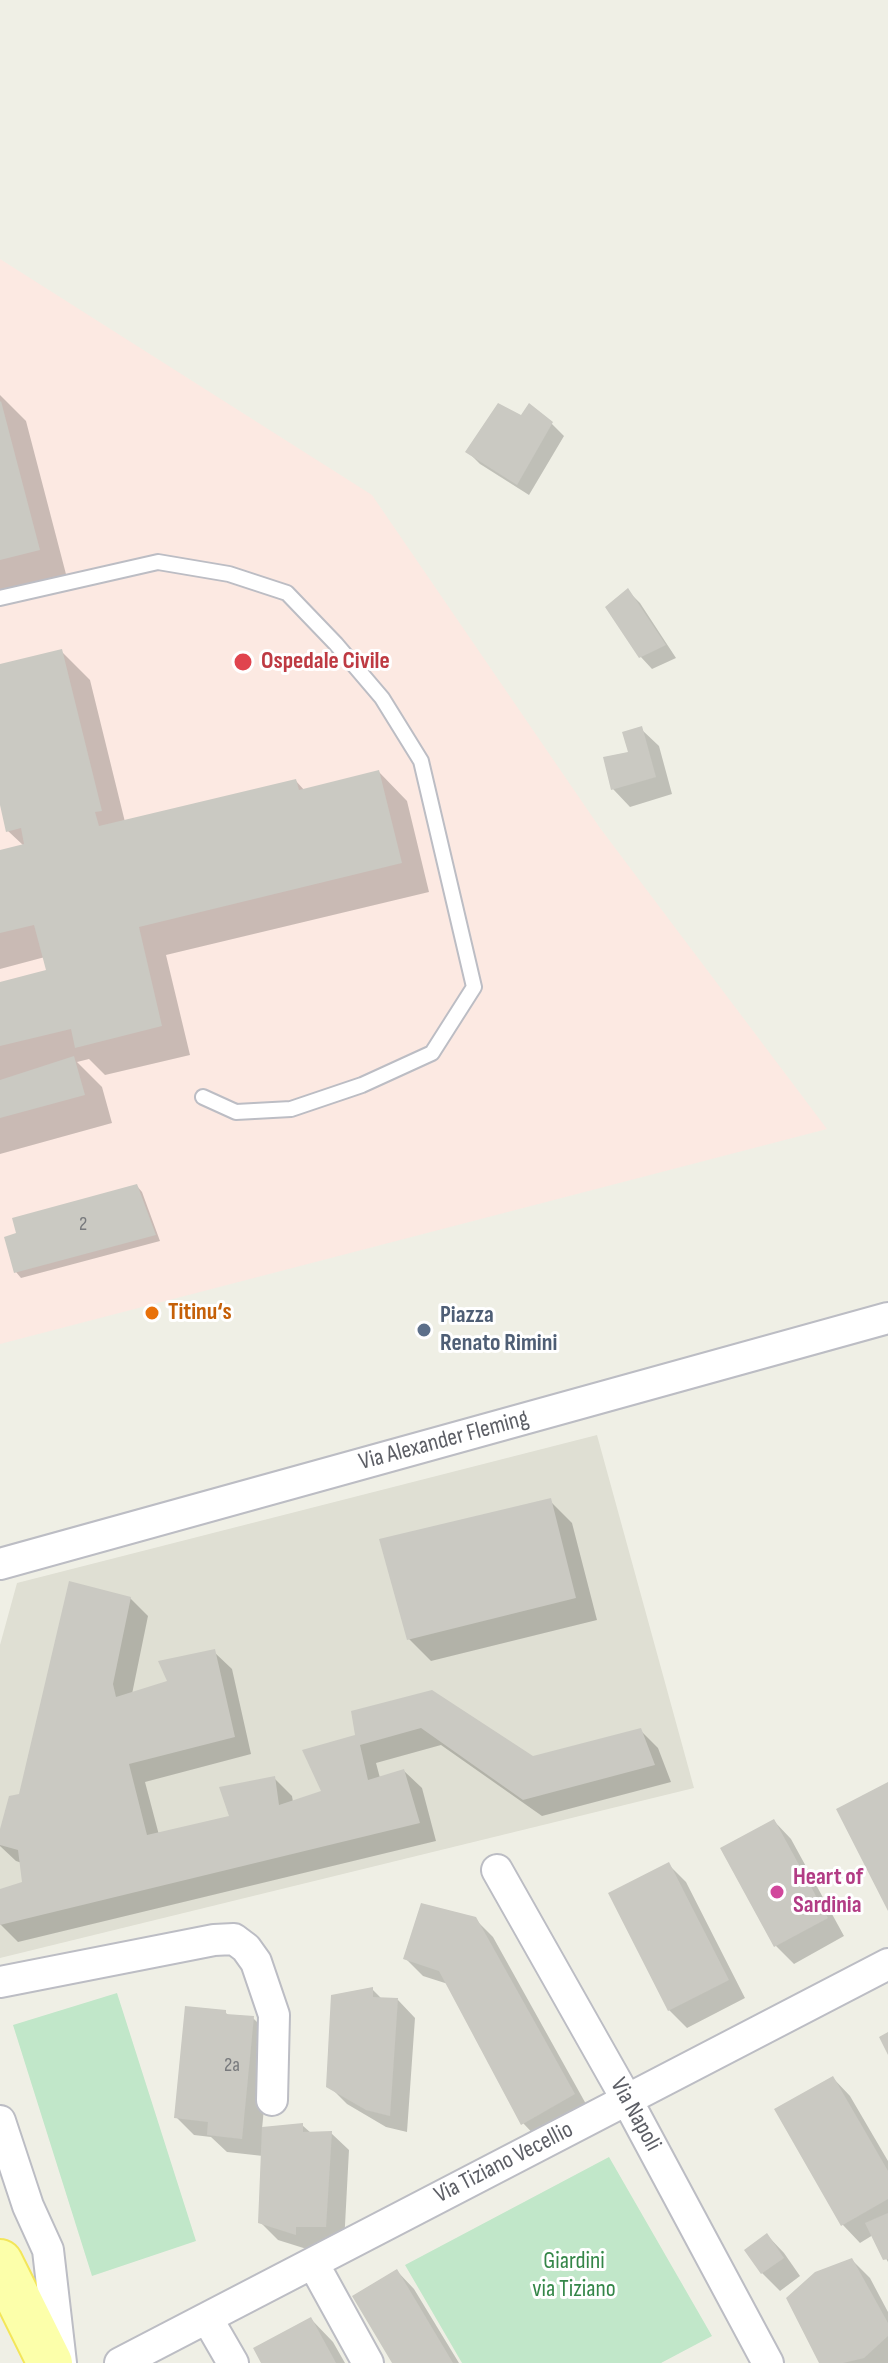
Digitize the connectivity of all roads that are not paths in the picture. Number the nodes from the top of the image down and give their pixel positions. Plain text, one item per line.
1 (0, 598) edge
2 (203, 1097) dead end
3 (888, 1318) edge
4 (0, 1564) edge
5 (497, 1870) dead end
6 (888, 1964) edge
7 (0, 1982) edge
8 (272, 2100) dead end
9 (627, 2100) junction
10 (0, 2121) edge
11 (0, 2262) edge
12 (313, 2263) junction
13 (207, 2318) junction
14 (50, 2363) edge
15 (61, 2363) edge
16 (120, 2363) edge
17 (233, 2363) edge
18 (368, 2363) edge
19 (768, 2363) edge

1 - 2 lane
3 - 4 street, Via Alexander Fleming
5 - 9 street, Via Napoli
6 - 9 street, Via Tiziano Vecellio
7 - 8 street
9 - 12 street, Via Tiziano Vecellio
9 - 19 street, Via Napoli
10 - 15 street
11 - 14 main road
12 - 13 street, Via Tiziano Vecellio
12 - 18 street
13 - 16 street, Via Tiziano Vecellio
13 - 17 street

